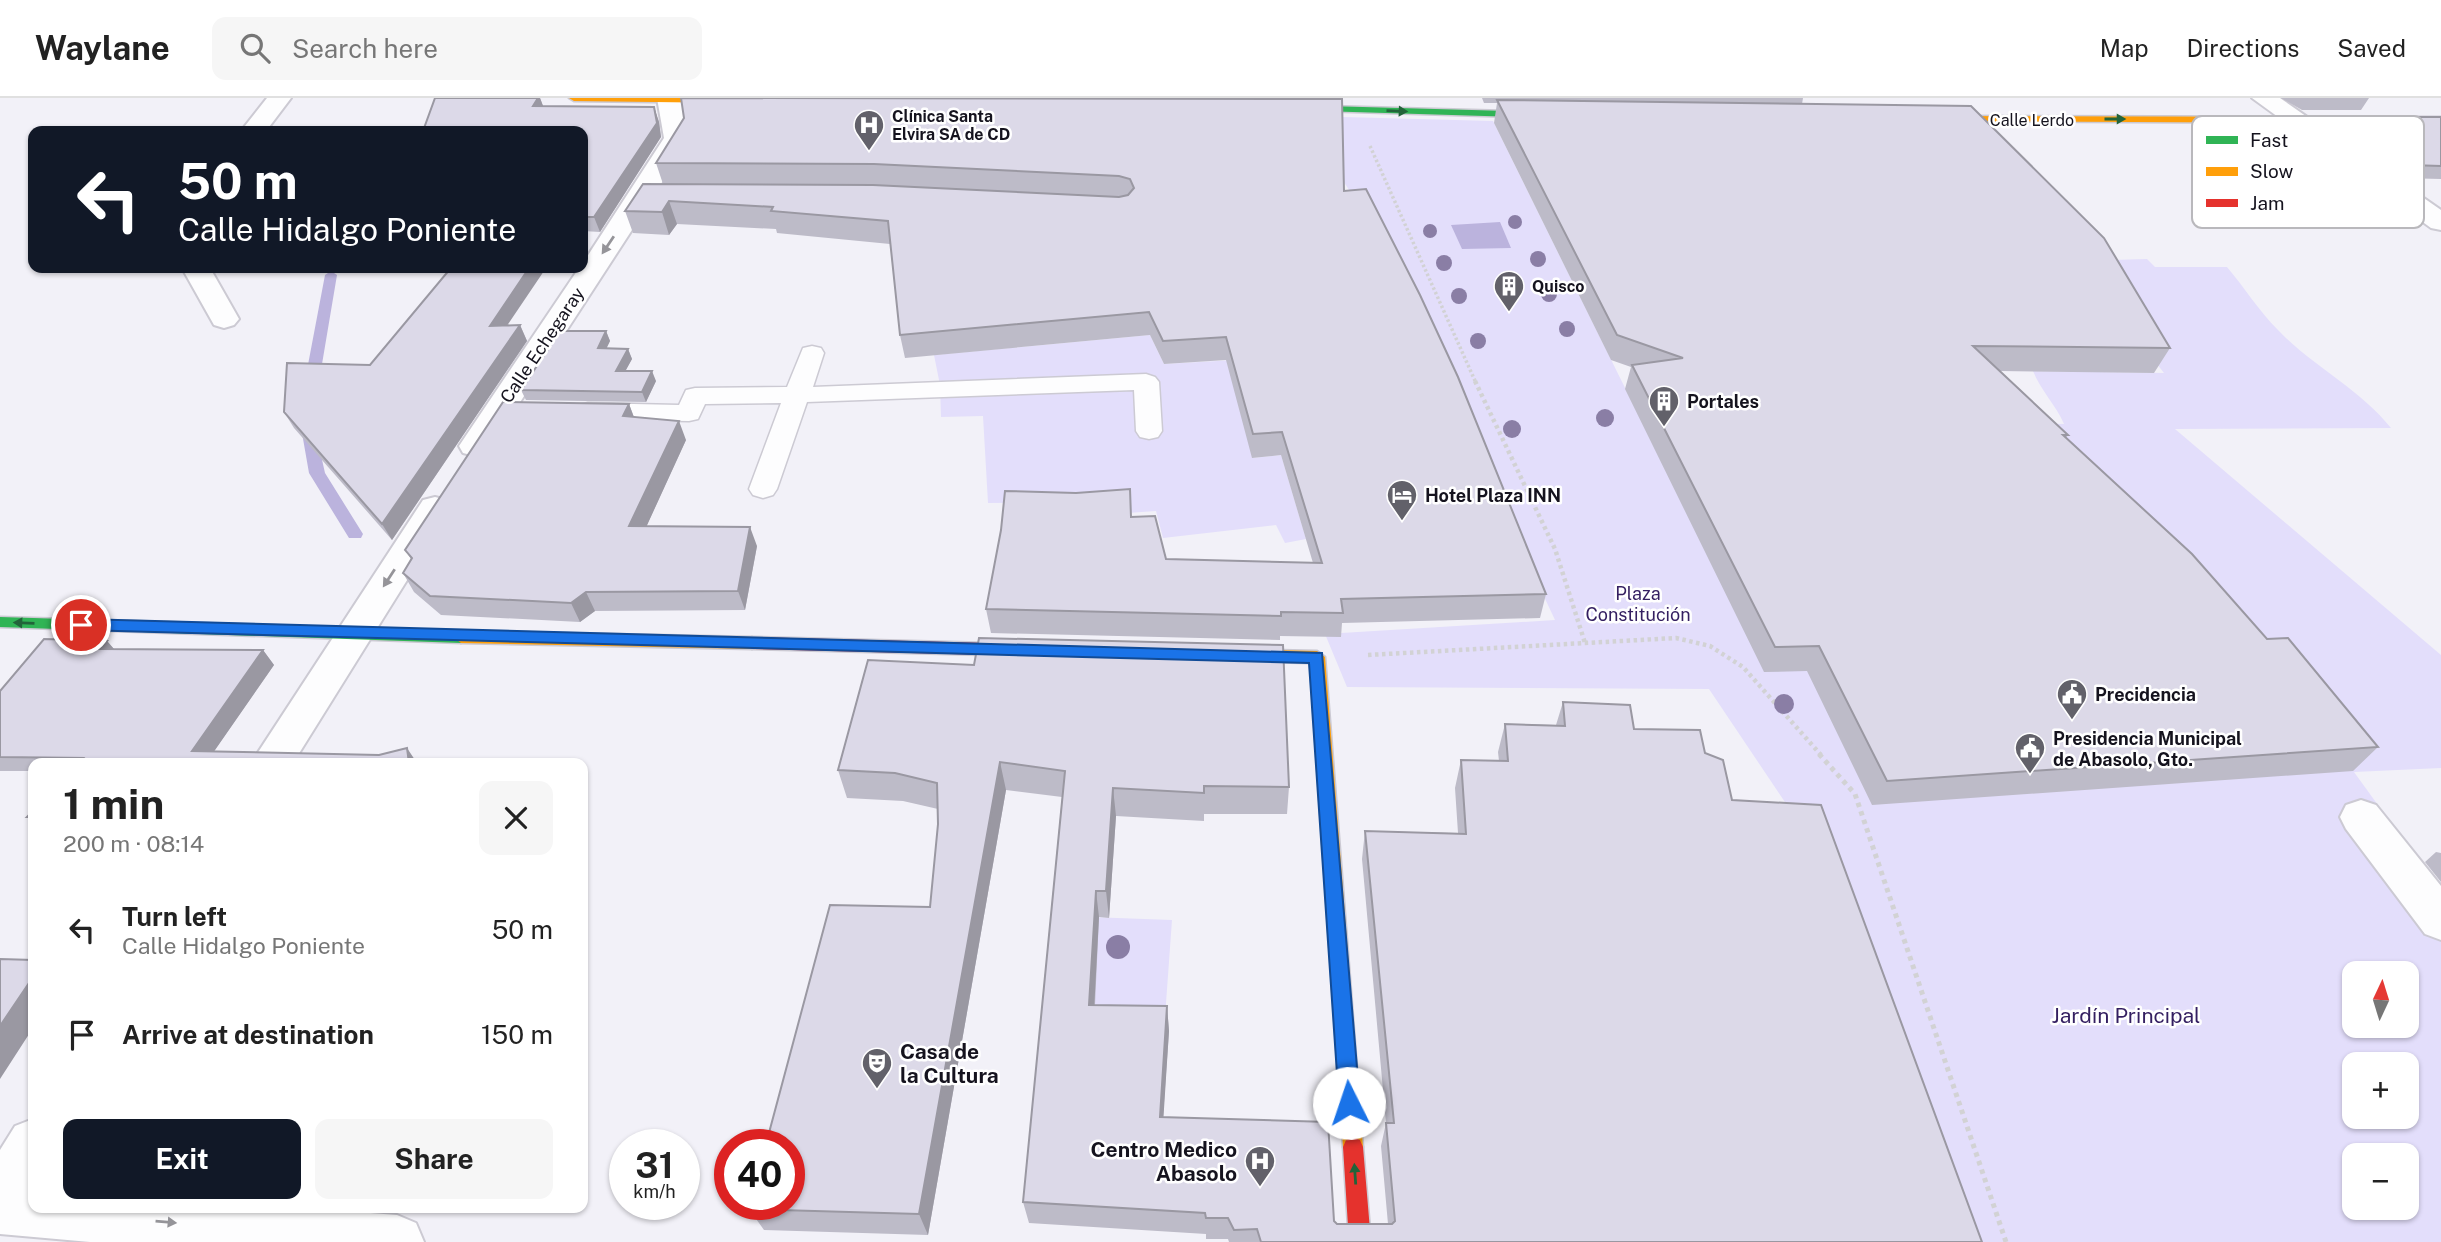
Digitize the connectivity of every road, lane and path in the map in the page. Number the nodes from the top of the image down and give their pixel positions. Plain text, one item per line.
1 (279, 98) edge
2 (574, 98) edge
3 (2263, 98) edge
4 (668, 99) edge
5 (751, 101) edge
6 (1305, 103) edge
7 (1277, 108) edge
8 (1354, 110) junction
9 (1549, 111) edge
10 (2289, 116) edge
11 (2192, 118) edge
12 (1917, 119) edge
13 (257, 126) edge
14 (2424, 210) edge
15 (2441, 222) edge
16 (199, 273) edge
17 (224, 319) dead end
18 (811, 354) dead end
19 (797, 395) junction
20 (567, 411) edge
21 (1149, 431) dead end
22 (763, 489) dead end
23 (0, 622) edge
24 (352, 634) junction
25 (1585, 643) junction
26 (1051, 651) edge
27 (1219, 655) edge
28 (1317, 657) junction
29 (274, 758) edge
30 (2361, 817) dead end
31 (2441, 920) edge
32 (28, 1152) edge
33 (0, 1197) edge
34 (0, 1208) edge
35 (28, 1210) edge
36 (58, 1213) edge
37 (397, 1242) edge
38 (1360, 1242) edge
39 (2006, 1242) edge

1 - 13 street
2 - 4 street
3 - 10 street
4 - 5 street
4 -> 24 street, Calle Echegaray
6 - 7 street
6 - 8 street
8 -> 9 street
8 - 25 path
12 -> 11 street, Calle Lerdo
14 - 15 street
16 - 17 street
18 - 19 lane
19 - 20 lane
19 - 21 lane
19 - 22 lane
24 -> 23 street
24 - 26 street
24 - 29 street, Calle Echegaray
25 - 28 path
25 - 39 path
27 - 28 street
38 -> 28 street
30 - 31 street
32 - 33 street
34 -> 35 street
36 -> 37 street

